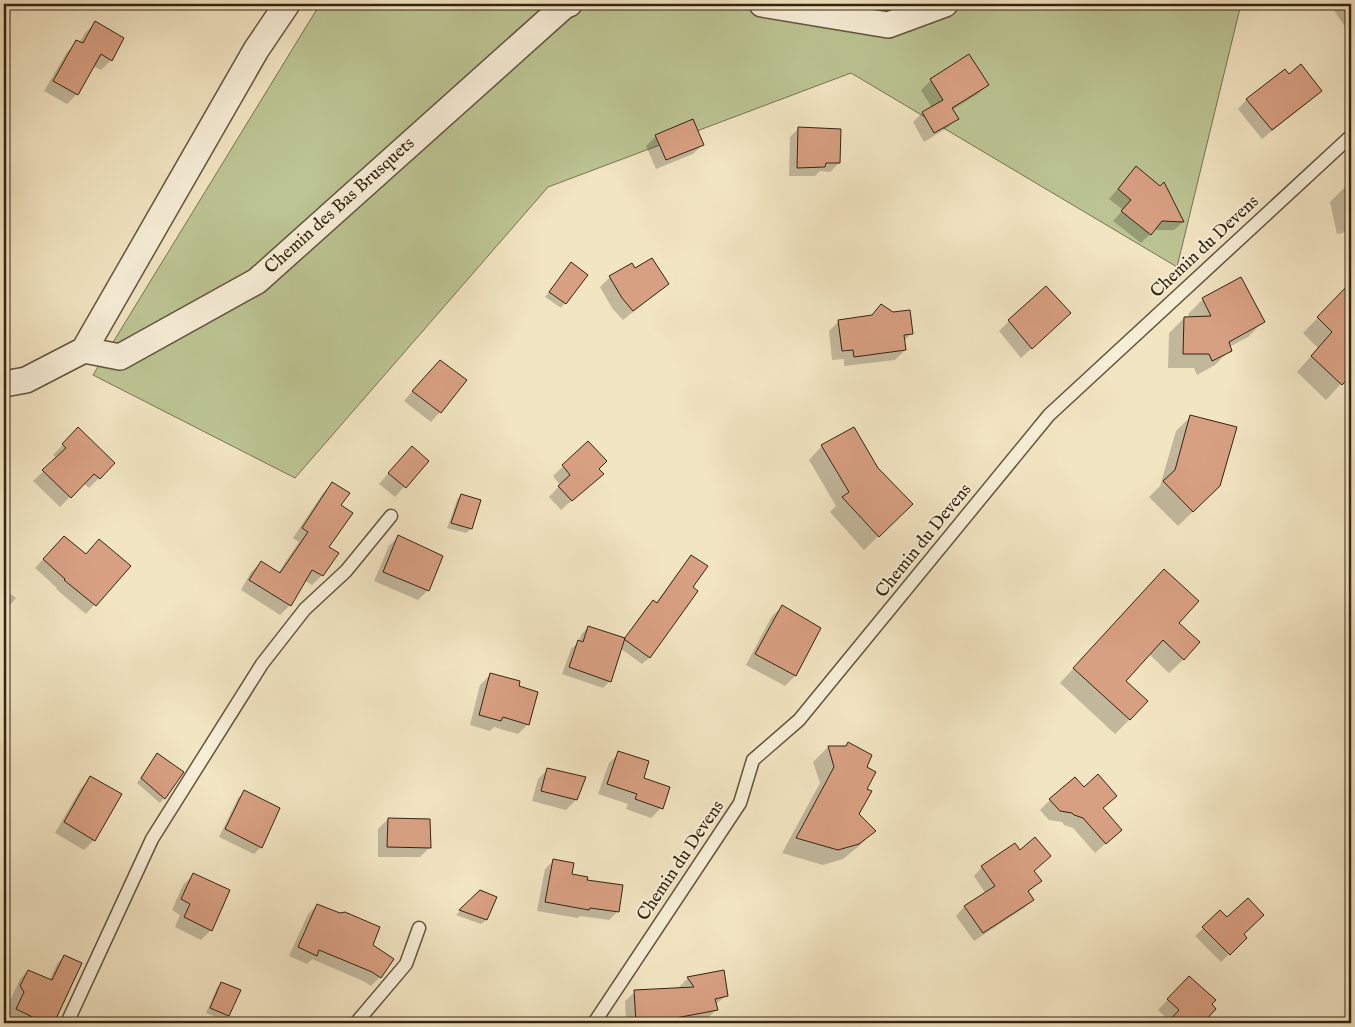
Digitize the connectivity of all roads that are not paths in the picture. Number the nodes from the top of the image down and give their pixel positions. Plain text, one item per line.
1 (287, 4) edge
2 (569, 4) edge
3 (762, 4) edge
4 (945, 4) edge
5 (1351, 136) edge
6 (84, 350) junction
7 (4, 384) edge
8 (391, 516) dead end
9 (419, 928) dead end
10 (67, 1023) edge
11 (356, 1023) edge
12 (594, 1023) edge

1 - 6 street
2 - 6 street, Chemin des Bas Brusquets
3 - 4 street
5 - 12 lane, Chemin du Devens
6 - 7 street
8 - 10 lane
9 - 11 lane

